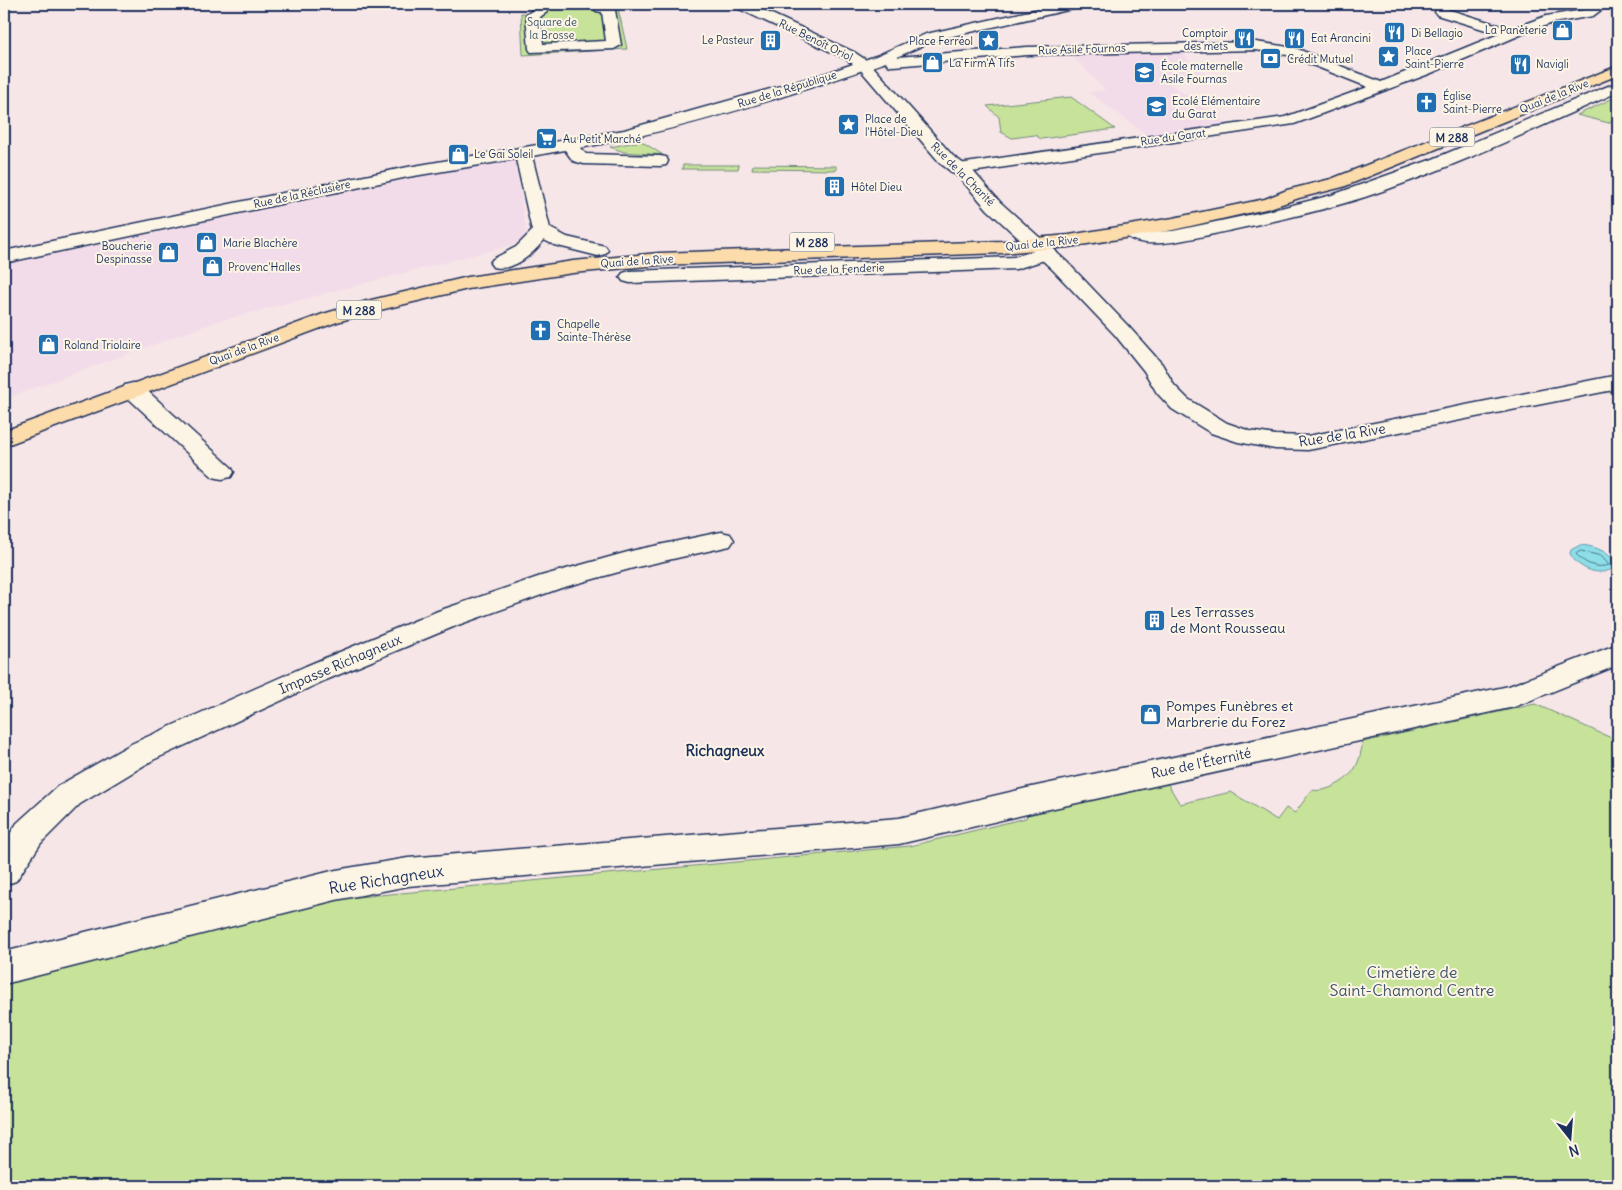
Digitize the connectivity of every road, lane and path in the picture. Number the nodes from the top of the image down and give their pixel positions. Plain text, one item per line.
1 (539, 4) edge
2 (600, 4) edge
3 (740, 4) edge
4 (1077, 4) edge
5 (1595, 5) edge
6 (1442, 12) dead end
7 (1513, 34) junction
8 (864, 65) junction
9 (1616, 79) edge
10 (1382, 87) junction
11 (570, 145) junction
12 (522, 152) junction
13 (660, 161) dead end
14 (958, 168) junction
15 (1293, 194) junction
16 (541, 231) junction
17 (1132, 232) junction
18 (1037, 244) junction
19 (598, 250) junction
20 (4, 257) edge
21 (500, 263) junction
22 (630, 277) dead end
23 (1618, 382) edge
24 (133, 390) junction
25 (4, 421) edge
26 (4, 439) edge
27 (222, 472) dead end
28 (721, 540) dead end
29 (1618, 654) edge
30 (776, 841) joint
31 (4, 871) edge
32 (4, 968) edge

1 - 2 street
3 - 8 street, Rue Benoît Oriol
4 - 8 street, Rue de la République
5 - 7 street
6 - 7 street
7 - 10 street
8 - 10 street, Rue Asile Fournas
8 - 11 street, Rue de la République
8 - 14 street, Rue de la Charité
9 - 15 main road, Quai de la Rive / M 288
9 - 17 street
10 - 14 street, Rue du Garat
11 - 12 street, Rue de la République
11 - 13 street
12 - 16 street
12 - 20 street, Rue de la Réclusière
14 - 18 street, Rue de la Charité
15 - 17 main road, Quai de la Rive / M 288
15 - 18 main road, Quai de la Rive / M 288
16 - 19 street
16 - 21 street
17 - 18 main road, Quai de la Rive / M 288
18 - 19 main road, Quai de la Rive / M 288
18 - 22 street, Rue de la Fenderie
18 - 23 street, Rue de la Rive
18 - 24 main road, Quai de la Rive / M 288
19 - 21 main road, Quai de la Rive / M 288
21 - 25 main road, Quai de la Rive / M 288
24 - 26 main road, Quai de la Rive / M 288
24 - 27 street
28 - 31 street, Impasse Richagneux
29 - 30 street, Rue de l'Éternité
30 - 32 street, Rue Richagneux

